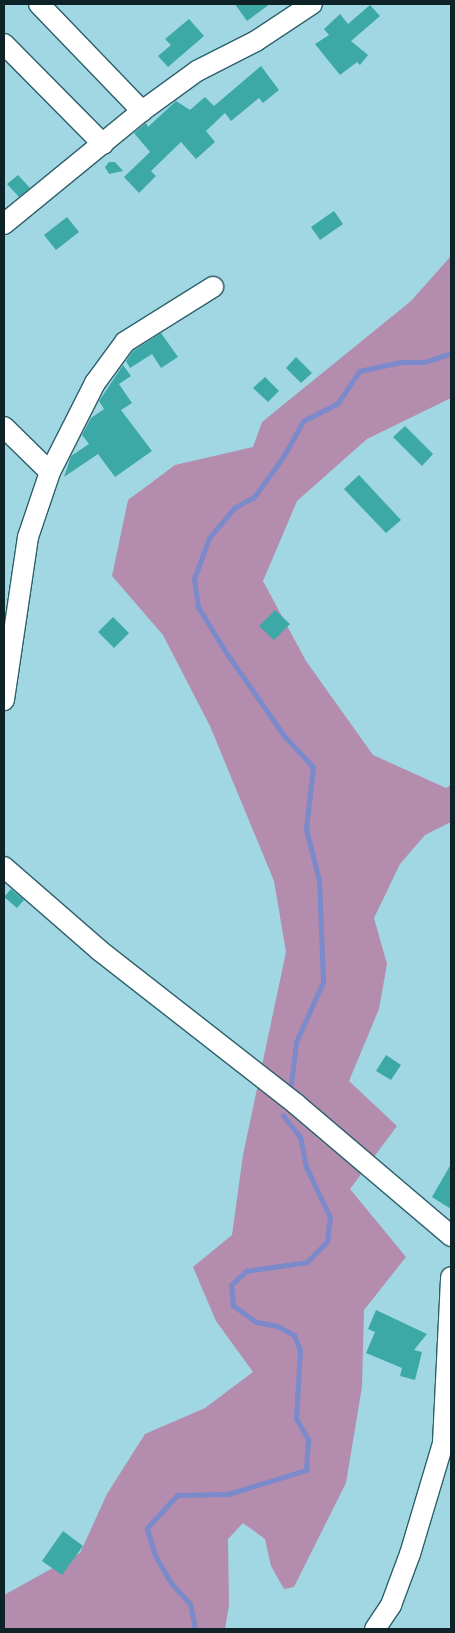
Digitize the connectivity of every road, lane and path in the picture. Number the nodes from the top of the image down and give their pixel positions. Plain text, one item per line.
1 (38, 4) edge
2 (301, 7) edge
3 (4, 44) edge
4 (142, 110) junction
5 (103, 144) junction
6 (4, 224) edge
7 (213, 287) dead end
8 (4, 427) edge
9 (50, 472) junction
10 (4, 700) edge
11 (4, 867) edge
12 (451, 1236) edge
13 (451, 1277) edge
14 (375, 1629) edge

1 - 4 street
2 - 4 street
3 - 5 street
4 - 5 street
5 - 6 street
7 - 9 street
8 - 9 street
9 - 10 street
11 - 12 street
13 - 14 street

